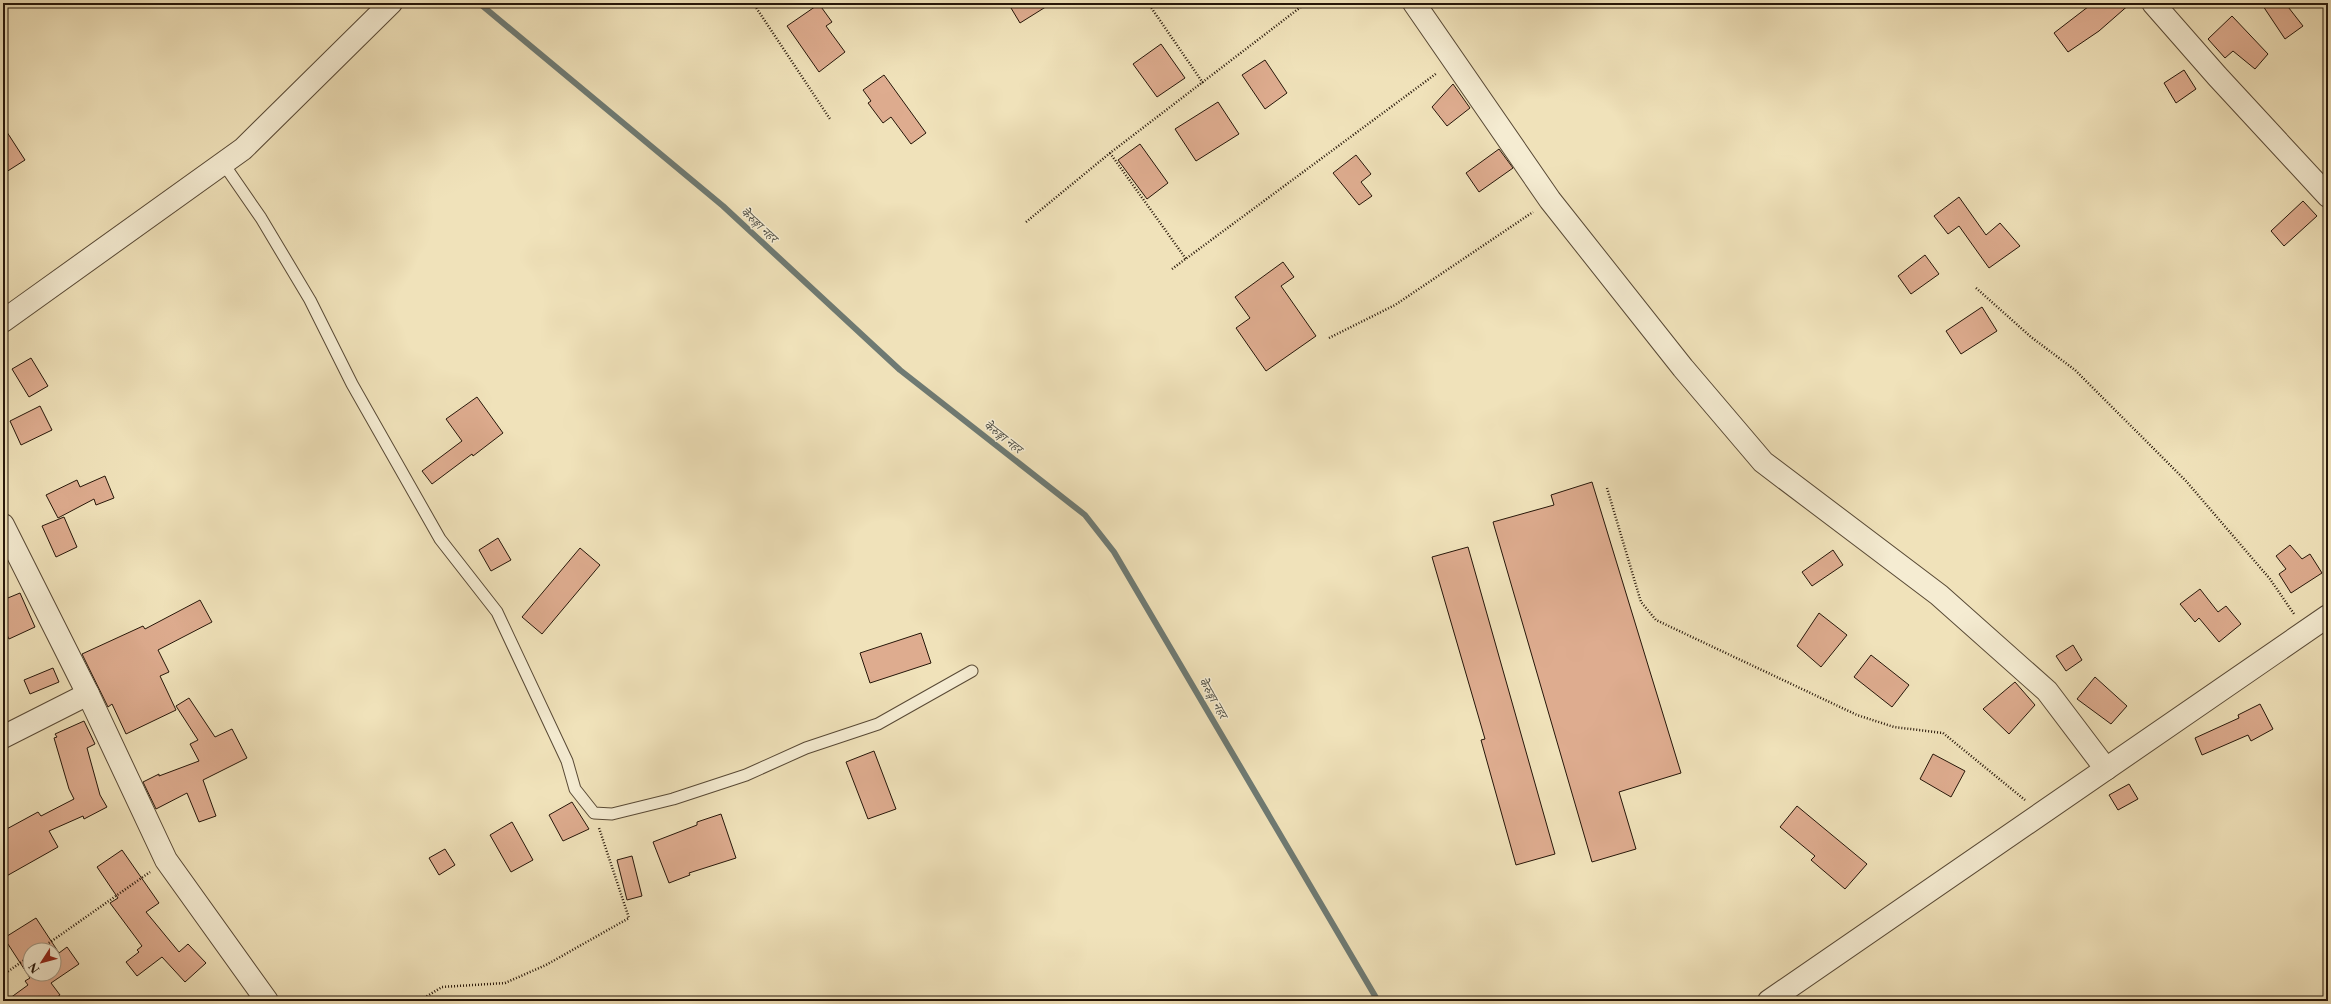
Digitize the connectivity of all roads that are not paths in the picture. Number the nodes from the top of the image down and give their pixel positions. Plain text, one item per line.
1 (391, 3) edge
2 (1414, 3) edge
3 (2154, 3) edge
4 (223, 163) junction
5 (2328, 196) edge
6 (3, 321) edge
7 (3, 525) edge
8 (2328, 616) edge
9 (972, 671) dead end
10 (88, 694) junction
11 (3, 737) edge
12 (2106, 769) junction
13 (267, 1001) edge
14 (1769, 1001) edge

1 - 4 street
2 - 12 street
3 - 5 street
4 - 6 street
4 - 9 lane
7 - 10 street
8 - 12 street
10 - 11 street
10 - 13 street
12 - 14 street

